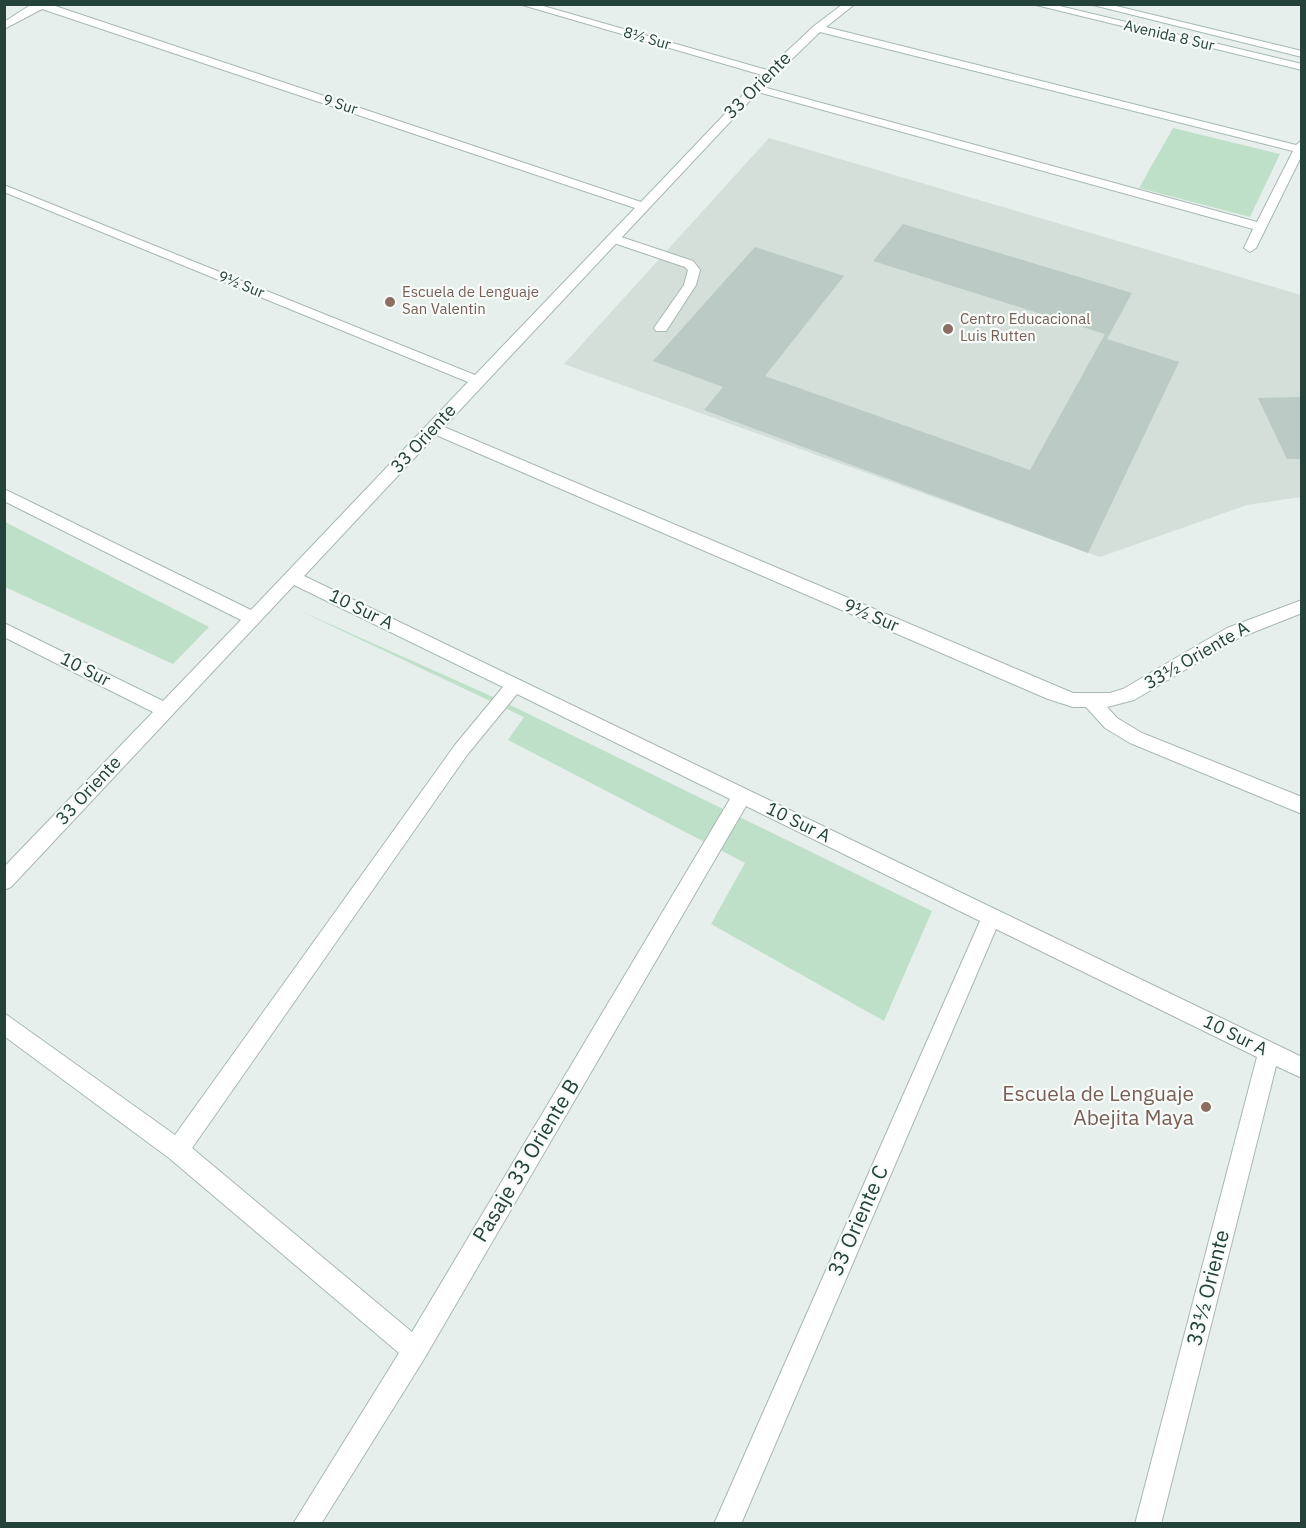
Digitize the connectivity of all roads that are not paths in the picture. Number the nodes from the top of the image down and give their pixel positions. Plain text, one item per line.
1 (524, 4) edge
2 (850, 4) edge
3 (1037, 4) edge
4 (1094, 4) edge
5 (41, 5) edge
6 (4, 26) edge
7 (818, 28) junction
8 (1302, 54) edge
9 (1301, 66) edge
10 (769, 74) junction
11 (755, 88) junction
12 (1300, 146) edge
13 (4, 188) edge
14 (642, 206) junction
15 (1261, 227) junction
16 (612, 238) junction
17 (1251, 248) dead end
18 (661, 328) dead end
19 (478, 381) junction
20 (434, 428) junction
21 (4, 494) edge
22 (294, 578) junction
23 (1302, 606) edge
24 (254, 620) junction
25 (4, 629) edge
26 (515, 685) junction
27 (1092, 702) junction
28 (166, 711) junction
29 (742, 796) junction
30 (1302, 806) edge
31 (4, 881) edge
32 (991, 918) junction
33 (4, 1023) edge
34 (1269, 1052) junction
35 (1302, 1068) edge
36 (177, 1150) junction
37 (415, 1350) junction
38 (306, 1524) edge
39 (727, 1524) edge
40 (1148, 1524) edge

1 - 10 street, 8½ Sur
2 - 7 street, 33 Oriente
3 - 9 street, Avenida 8 Sur
4 - 8 street, Avenida 8 Sur
5 - 6 street
5 - 14 street, 9 Sur
7 - 10 street, 33 Oriente
7 - 12 street
10 - 11 street, 33 Oriente
11 - 14 street, 33 Oriente
11 - 15 street
12 - 15 street
13 - 19 street, 9½ Sur
14 - 16 street, 33 Oriente
15 - 17 street
16 - 18 street
16 - 19 street, 33 Oriente
19 - 20 street, 33 Oriente
20 - 22 street, 33 Oriente
20 - 27 street, 9½ Sur
21 - 24 street
22 - 24 street, 33 Oriente
22 - 26 street, 10 Sur A
23 - 27 street, 33½ Oriente A
24 - 28 street, 33 Oriente
25 - 28 street, 10 Sur
26 - 29 street, 10 Sur A
26 - 36 street
27 - 30 street
28 - 31 street, 33 Oriente
29 - 32 street, 10 Sur A
29 - 37 street, Pasaje 33 Oriente B
32 - 34 street, 10 Sur A
32 - 39 street, 33 Oriente C
33 - 36 street
34 - 35 street, 10 Sur A
34 - 40 street, 33½ Oriente
36 - 37 street
37 - 38 street, Pasaje 33 Oriente B

